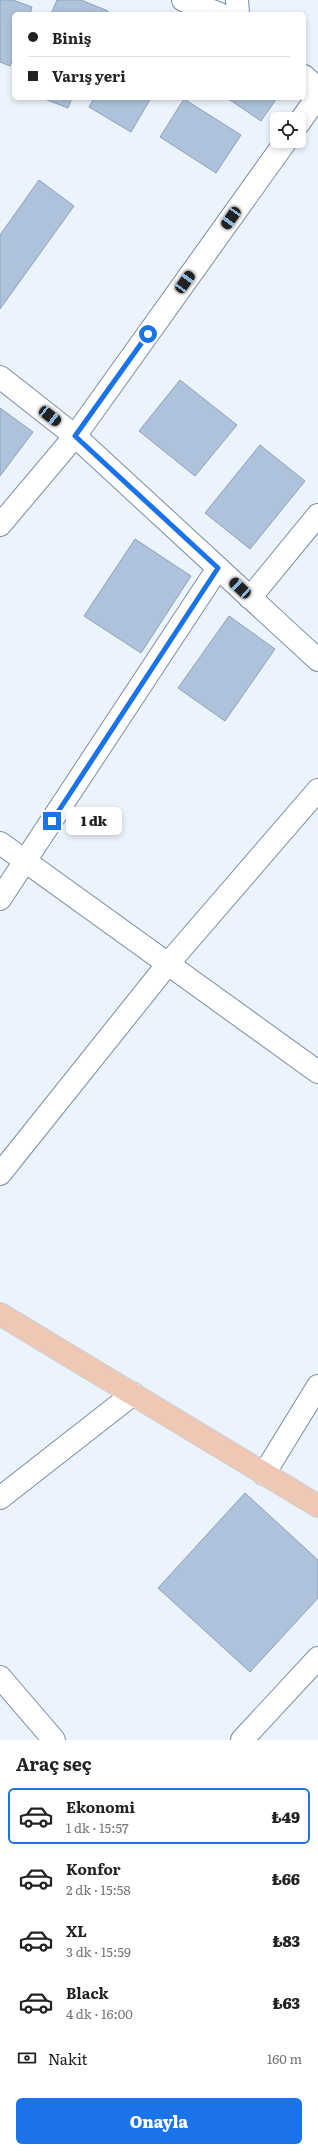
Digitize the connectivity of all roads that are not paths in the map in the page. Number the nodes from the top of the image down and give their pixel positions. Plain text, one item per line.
1 (182, 0) edge
2 (237, 0) edge
3 (215, 12) edge
4 (238, 12) edge
5 (306, 78) edge
6 (318, 89) edge
7 (318, 96) edge
8 (306, 113) edge
9 (281, 148) edge
10 (0, 377) edge
11 (75, 436) junction
12 (318, 515) edge
13 (0, 525) edge
14 (218, 568) junction
15 (250, 598) junction
16 (318, 660) edge
17 (318, 790) edge
18 (0, 843) edge
19 (26, 861) junction
20 (0, 899) edge
21 (168, 965) junction
22 (318, 1072) edge
23 (0, 1174) edge
24 (0, 1314) edge
25 (318, 1386) edge
26 (133, 1394) junction
27 (264, 1474) junction
28 (0, 1498) edge
29 (318, 1506) edge
30 (318, 1658) edge
31 (0, 1677) edge
32 (54, 1740) edge
33 (242, 1740) edge

1 - 3 street
2 - 4 street
5 - 6 street
7 - 8 street
9 - 11 street
10 - 11 street
11 - 13 street
11 - 14 street
12 - 15 street
14 - 15 street
14 - 19 street
15 - 16 street
17 - 21 street
18 - 19 street
19 - 20 street
19 - 21 street
21 - 22 street
21 - 23 street
24 - 26 main road
25 - 27 street
26 - 27 main road
26 - 28 street
27 - 29 main road
30 - 33 street
31 - 32 street

